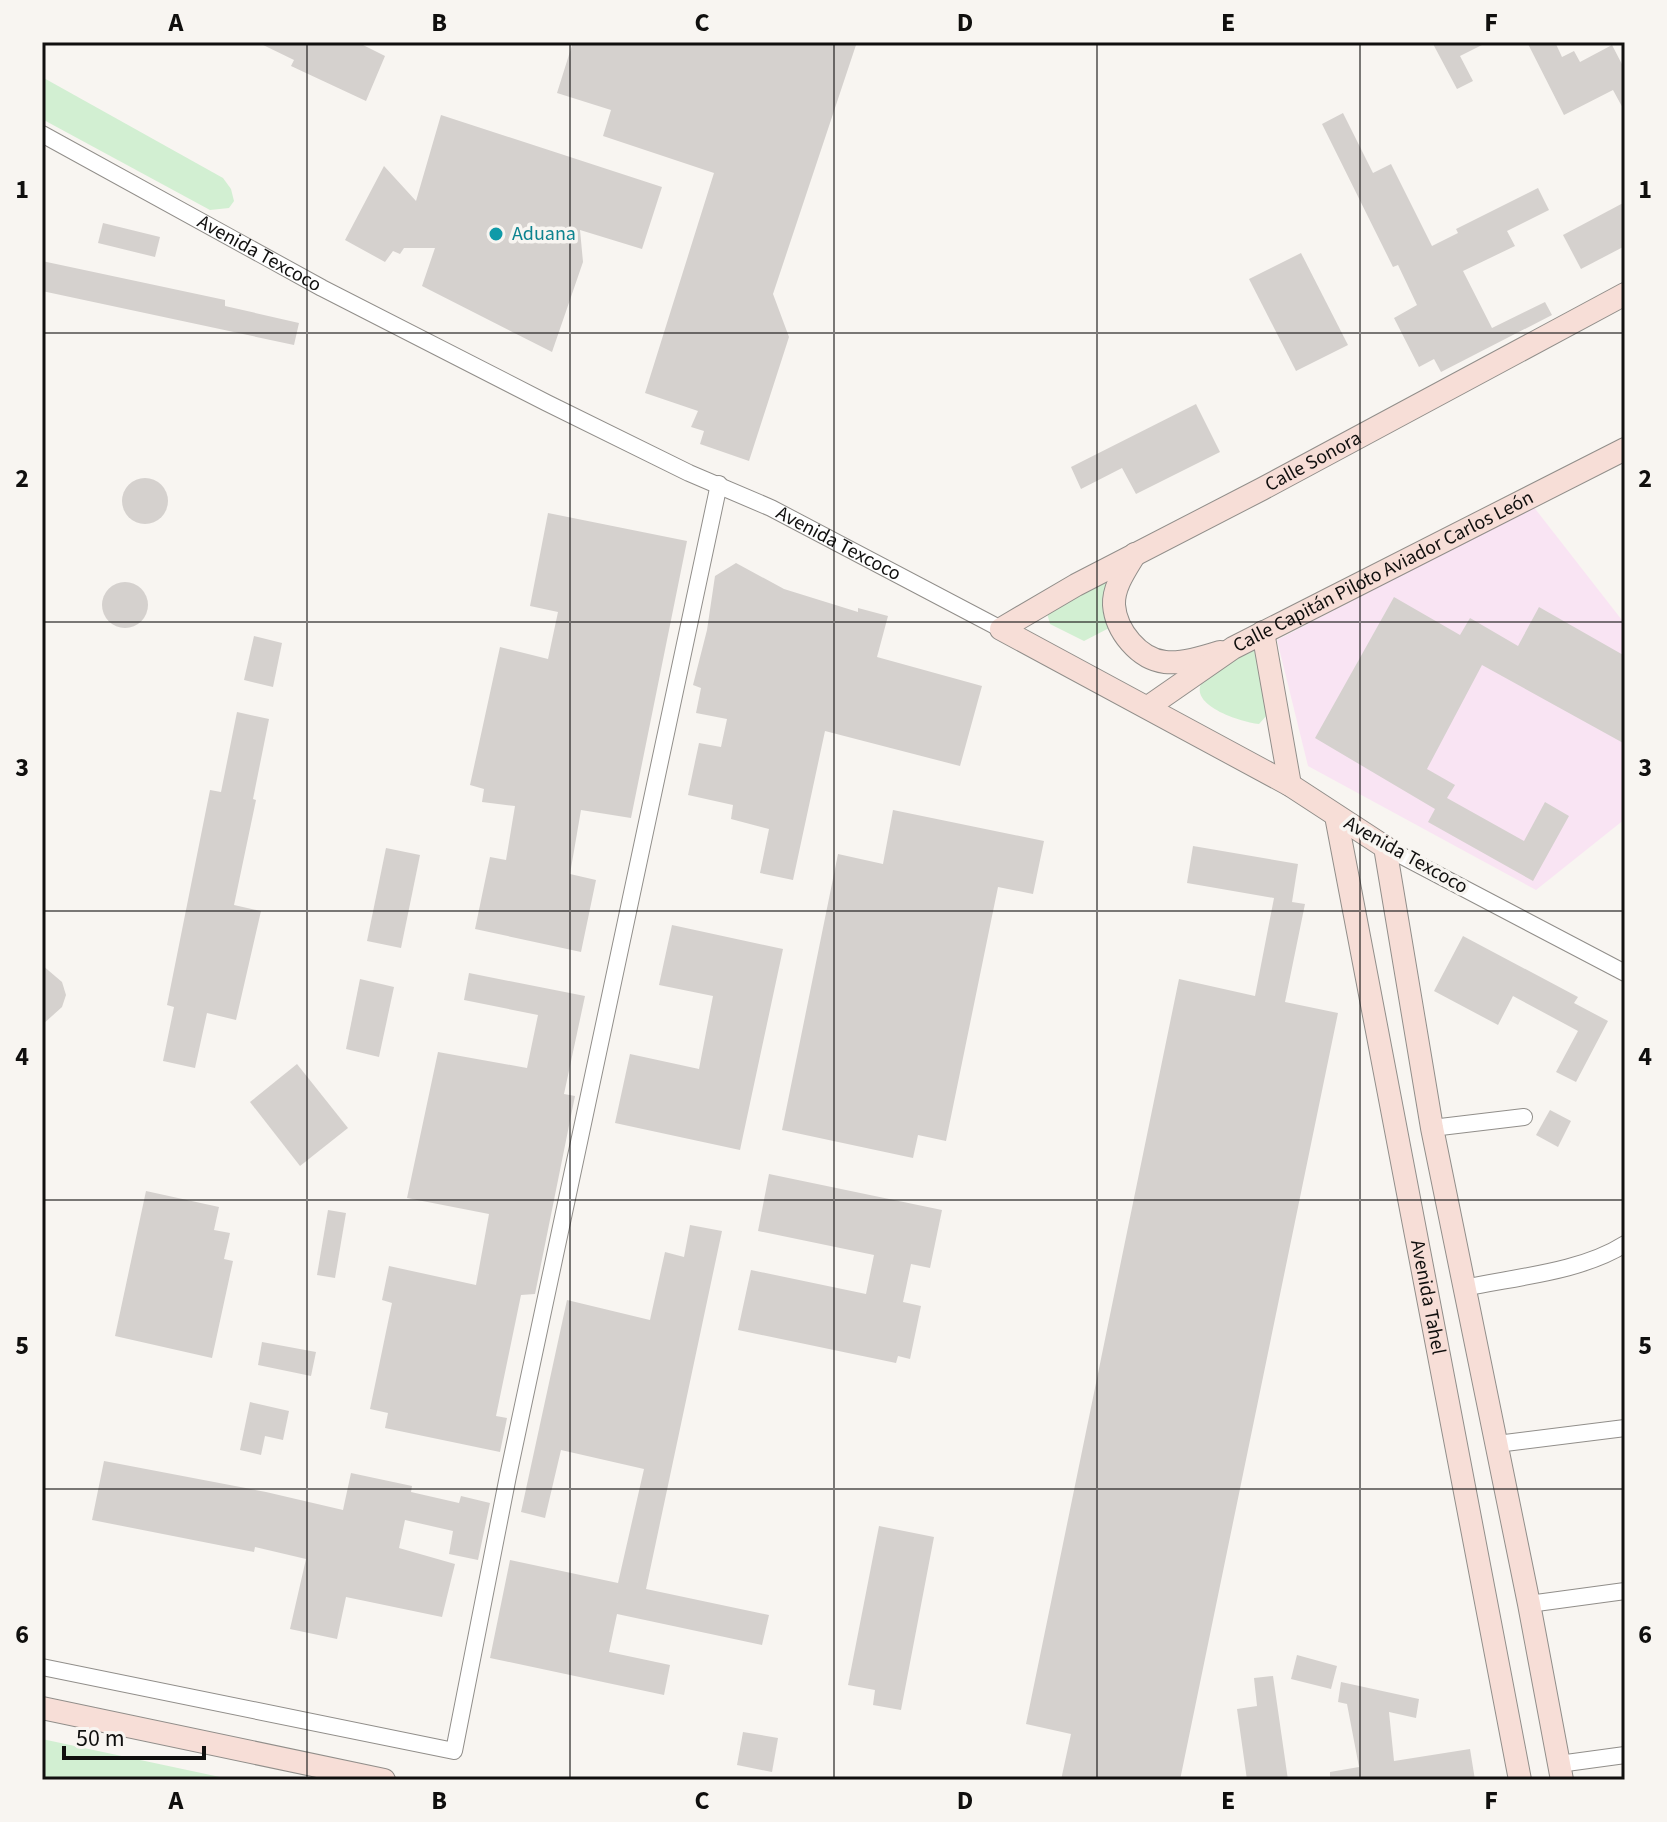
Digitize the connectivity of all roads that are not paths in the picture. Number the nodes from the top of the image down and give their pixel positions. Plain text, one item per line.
1 (42, 134) edge
2 (1625, 294) edge
3 (1625, 449) edge
4 (719, 484) junction
5 (1136, 553) junction
6 (1001, 629) junction
7 (1263, 632) junction
8 (1233, 648) junction
9 (1148, 707) junction
10 (1290, 785) junction
11 (1336, 816) junction
12 (1385, 847) junction
13 (1625, 973) edge
14 (1524, 1117) dead end
15 (1432, 1128) junction
16 (1625, 1244) edge
17 (1464, 1288) junction
18 (1625, 1428) edge
19 (1497, 1444) junction
20 (1625, 1591) edge
21 (1529, 1604) junction
22 (42, 1667) edge
23 (42, 1708) edge
24 (1625, 1755) edge
25 (1560, 1772) edge
26 (384, 1780) edge
27 (1520, 1780) edge

1 - 4 street, Avenida Texcoco
2 - 5 street, Calle Sonora
3 - 7 street, Calle Capitán Piloto Aviador Carlos León
4 - 6 street, Avenida Texcoco
4 - 22 street
5 - 6 street, Calle Sonora
5 - 8 street
6 - 9 street, Avenida Texcoco
7 - 8 street, Calle Capitán Piloto Aviador Carlos León
7 - 10 street
8 - 9 street, Calle Capitán Piloto Aviador Carlos León
9 - 10 street, Avenida Texcoco
10 - 11 street, Avenida Texcoco
11 - 12 street, Avenida Texcoco
11 - 27 street, Avenida Tahel
12 - 13 street, Avenida Texcoco
12 - 15 street, Avenida Tahel
14 - 15 street
15 - 17 street, Avenida Tahel
16 - 17 street
17 - 19 street, Avenida Tahel
18 - 19 street
19 - 21 street, Avenida Tahel
20 - 21 street
21 - 25 street, Avenida Tahel
23 - 26 street
24 - 25 street

